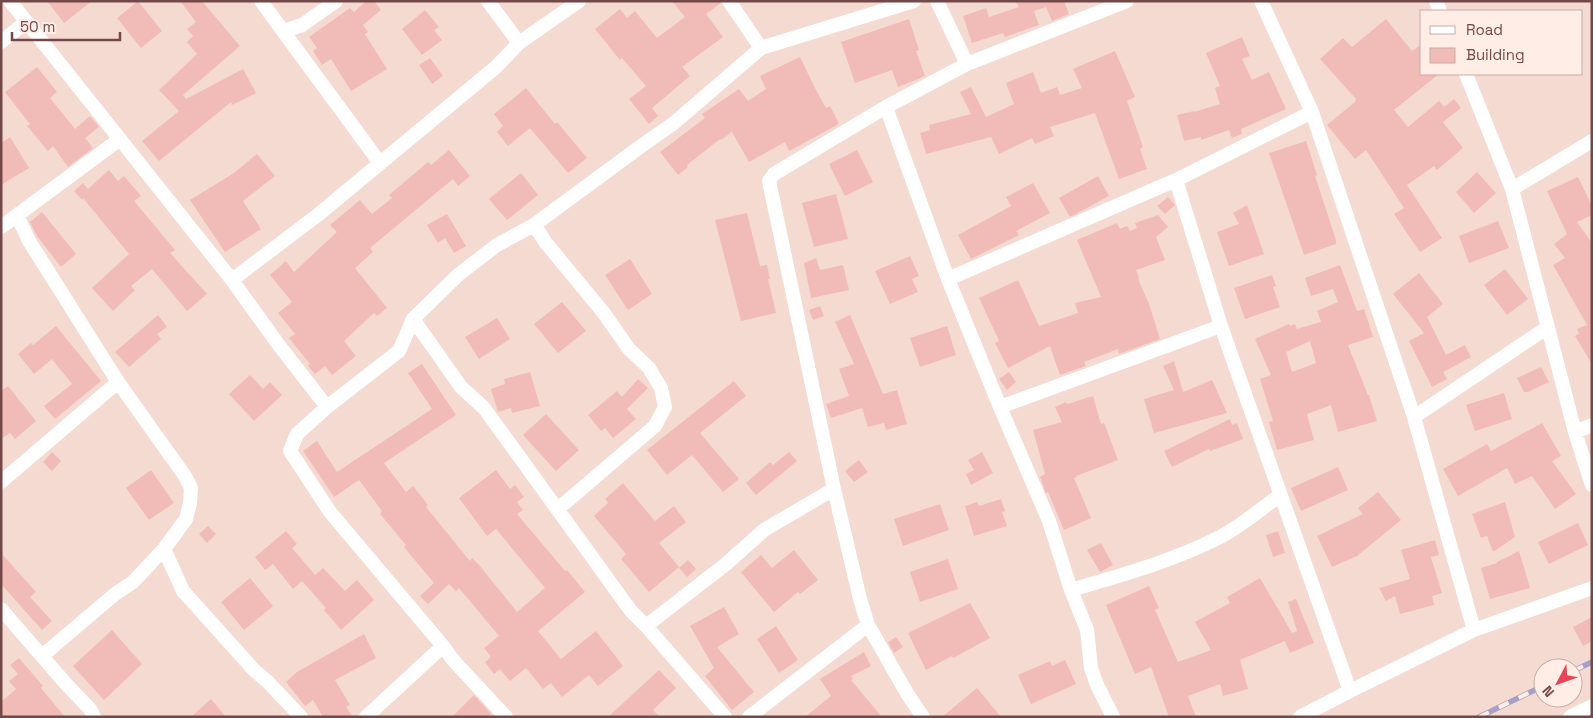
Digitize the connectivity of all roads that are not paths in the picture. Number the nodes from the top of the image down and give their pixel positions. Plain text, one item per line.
1 (10, 1) edge
2 (261, 1) edge
3 (336, 1) edge
4 (488, 1) edge
5 (579, 1) edge
6 (729, 1) edge
7 (914, 1) edge
8 (937, 1) edge
9 (1261, 1) edge
10 (1123, 2) edge
11 (26, 22) junction
12 (284, 31) junction
13 (1, 42) edge
14 (519, 43) junction
15 (761, 48) junction
16 (967, 64) junction
17 (1466, 75) edge
18 (886, 107) junction
19 (1312, 112) junction
20 (120, 139) junction
21 (1592, 142) edge
22 (380, 163) junction
23 (1176, 180) junction
24 (1512, 189) junction
25 (17, 215) junction
26 (534, 226) junction
27 (1, 227) edge
28 (948, 279) junction
29 (232, 280) junction
30 (413, 319) junction
31 (1221, 326) junction
32 (1548, 326) junction
33 (118, 382) junction
34 (327, 407) junction
35 (1000, 407) junction
36 (1414, 417) junction
37 (1592, 425) edge
38 (1576, 432) junction
39 (1, 482) edge
40 (1592, 485) edge
41 (834, 489) junction
42 (1280, 495) junction
43 (559, 508) junction
44 (164, 549) junction
45 (1592, 588) edge
46 (1071, 590) junction
47 (1, 609) edge
48 (868, 625) junction
49 (646, 626) junction
50 (1474, 630) junction
51 (443, 646) junction
52 (42, 656) junction
53 (1350, 691) junction
54 (1592, 706) edge
55 (94, 717) edge
56 (302, 717) edge
57 (366, 717) edge
58 (506, 717) edge
59 (725, 717) edge
60 (749, 717) edge
61 (923, 717) edge
62 (1113, 717) edge
63 (1300, 717) edge
64 (1570, 717) edge

1 - 11 street
2 - 12 street
3 - 12 street
4 - 14 street
5 - 14 street
6 - 15 street
7 - 15 street
8 - 16 street
9 - 19 street
10 - 16 street
11 - 13 street
11 - 20 street
12 - 22 street
14 - 22 street
15 - 26 street
16 - 18 street
17 - 24 street
18 - 28 street
18 - 41 street
19 - 23 street
19 - 36 street
20 - 25 street
20 - 29 street
21 - 24 street
22 - 29 street
23 - 28 street
23 - 31 street
24 - 32 street
25 - 27 street
25 - 33 street
26 - 30 street
26 - 43 street
28 - 35 street
29 - 34 street
30 - 34 street
30 - 43 street
31 - 35 street
31 - 42 street
32 - 36 street
32 - 38 street
33 - 39 street
33 - 44 street
34 - 51 street
35 - 46 street
36 - 50 street
37 - 38 street
38 - 40 street
41 - 48 street
41 - 49 street
42 - 46 street
42 - 53 street
43 - 49 street
44 - 52 street
44 - 56 street
45 - 50 street
46 - 62 street
47 - 52 street
48 - 60 street
48 - 61 street
49 - 59 street
50 - 53 street
51 - 57 street
51 - 58 street
52 - 55 street
53 - 63 street
54 - 64 street

